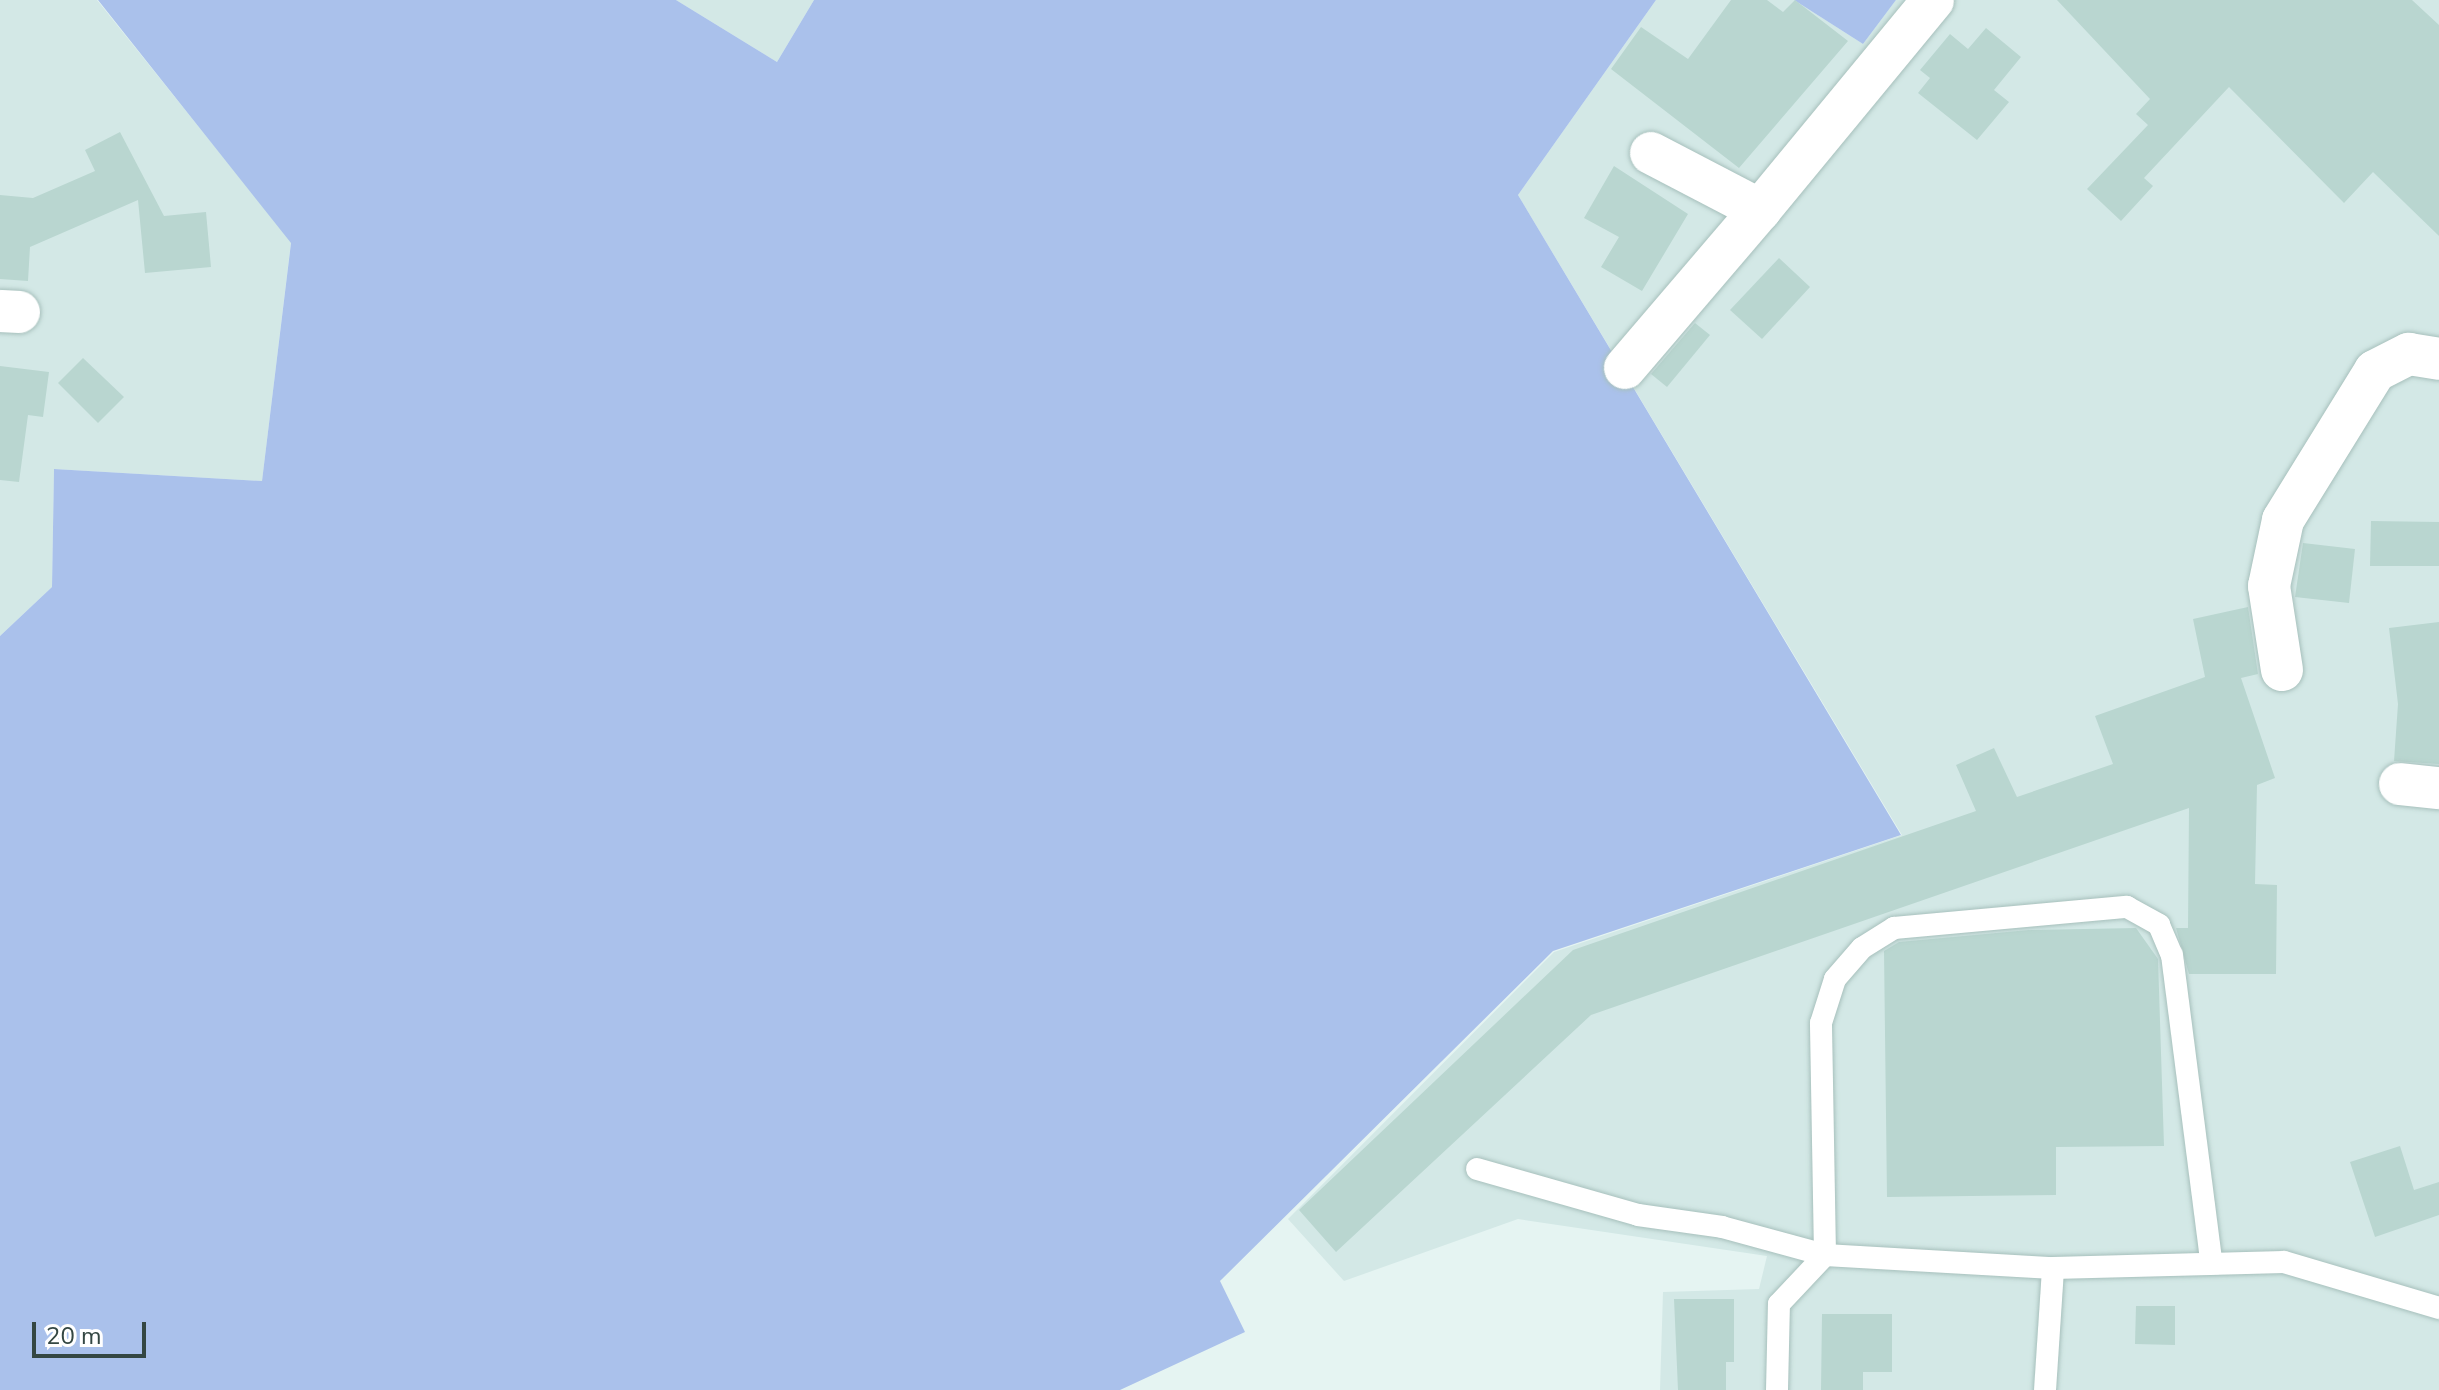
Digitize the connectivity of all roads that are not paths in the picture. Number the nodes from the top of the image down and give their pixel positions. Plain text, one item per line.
1 (1933, 0) edge
2 (1651, 153) dead end
3 (1760, 210) junction
4 (2439, 359) edge
5 (1625, 368) dead end
6 (2282, 670) dead end
7 (1477, 1169) dead end
8 (1825, 1255) junction
9 (2211, 1260) junction
10 (2053, 1268) junction
11 (2439, 1308) edge
12 (1777, 1390) edge
13 (2045, 1390) edge

1 - 3 street
2 - 3 street
3 - 5 street
4 - 6 street
7 - 8 lane
8 - 9 lane
8 - 10 lane
8 - 12 lane
9 - 10 lane
9 - 11 lane
10 - 13 lane

